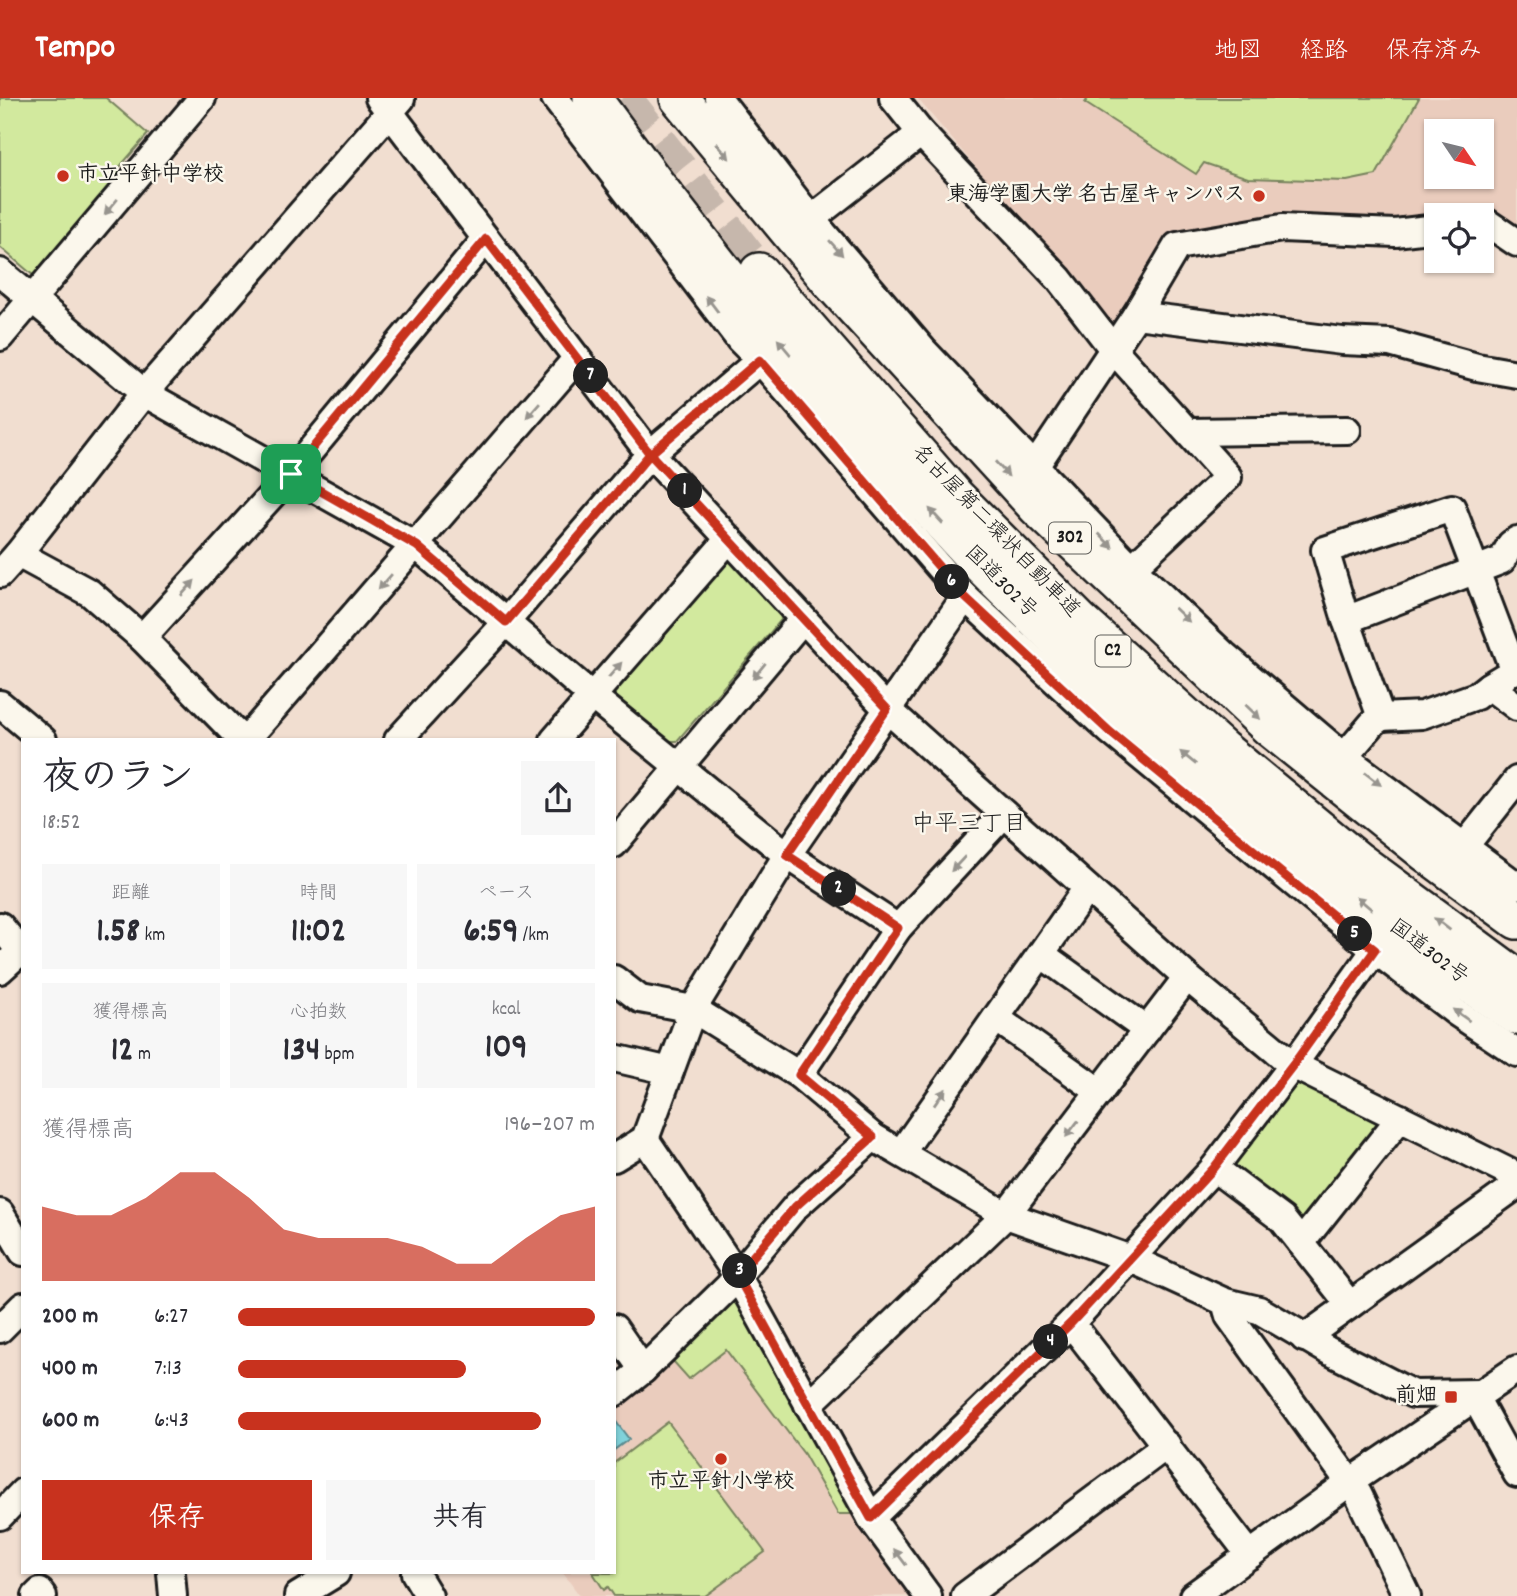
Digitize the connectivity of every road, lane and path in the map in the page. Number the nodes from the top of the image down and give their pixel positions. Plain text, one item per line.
1 (202, 98) edge
2 (555, 98) edge
3 (592, 98) edge
4 (679, 98) edge
5 (718, 98) edge
6 (893, 98) edge
7 (390, 102) edge
8 (921, 133) junction
9 (648, 197) junction
10 (811, 219) junction
11 (1494, 227) edge
12 (1424, 230) edge
13 (486, 239) junction
14 (1517, 243) edge
15 (0, 272) edge
16 (32, 300) junction
17 (1136, 315) junction
18 (0, 337) edge
19 (1113, 349) junction
20 (577, 358) junction
21 (760, 360) junction
22 (1517, 374) edge
23 (144, 393) junction
24 (1347, 430) dead end
25 (1188, 432) junction
26 (650, 454) junction
27 (1034, 468) junction
28 (291, 474) junction
29 (729, 539) junction
30 (1517, 540) edge
31 (417, 546) junction
32 (5, 567) edge
33 (1132, 568) junction
34 (1477, 569) junction
35 (965, 597) junction
36 (803, 618) junction
37 (1346, 620) junction
38 (506, 622) junction
39 (142, 638) junction
40 (1516, 670) edge
41 (1489, 686) junction
42 (592, 696) junction
43 (0, 704) edge
44 (1517, 707) edge
45 (887, 709) junction
46 (1381, 717) junction
47 (41, 738) edge
48 (242, 738) edge
49 (246, 738) edge
50 (400, 738) edge
51 (556, 738) edge
52 (1344, 757) junction
53 (681, 767) junction
54 (1517, 780) edge
55 (1004, 814) junction
56 (616, 842) edge
57 (1464, 847) junction
58 (787, 855) junction
59 (1517, 886) edge
60 (1087, 888) junction
61 (1517, 920) edge
62 (0, 926) edge
63 (898, 928) junction
64 (1517, 949) edge
65 (21, 950) edge
66 (1375, 950) junction
67 (21, 952) edge
68 (1041, 954) junction
69 (0, 970) edge
70 (1187, 977) junction
71 (1517, 978) edge
72 (616, 981) edge
73 (693, 1009) junction
74 (1517, 1016) edge
75 (996, 1018) junction
76 (1147, 1030) junction
77 (1517, 1053) edge
78 (616, 1058) edge
79 (1293, 1065) junction
80 (670, 1071) junction
81 (799, 1075) junction
82 (1100, 1093) junction
83 (1400, 1118) junction
84 (873, 1137) junction
85 (645, 1139) junction
86 (901, 1153) junction
87 (616, 1157) edge
88 (1214, 1168) junction
89 (1517, 1176) edge
90 (1517, 1185) edge
91 (0, 1213) edge
92 (1006, 1215) junction
93 (1301, 1243) junction
94 (21, 1249) edge
95 (1131, 1259) junction
96 (737, 1275) junction
97 (1225, 1302) junction
98 (1350, 1305) junction
99 (21, 1308) edge
100 (1071, 1323) junction
101 (0, 1329) edge
102 (616, 1331) edge
103 (1304, 1338) junction
104 (643, 1370) junction
105 (1497, 1386) edge
106 (616, 1391) edge
107 (808, 1405) junction
108 (1167, 1445) junction
109 (1517, 1474) edge
110 (1350, 1482) junction
111 (21, 1494) edge
112 (0, 1516) edge
113 (871, 1518) junction
114 (1250, 1555) junction
115 (171, 1574) edge
116 (333, 1574) edge
117 (416, 1574) edge
118 (36, 1596) edge
119 (43, 1596) edge
120 (173, 1596) edge
121 (298, 1596) edge
122 (429, 1596) edge
123 (928, 1596) edge
124 (965, 1596) edge
125 (1193, 1596) edge
126 (1407, 1596) edge

1 -> 16 street
2 - 9 street
3 - 9 highway, 国道302号
4 -> 61 highway, 302
5 - 10 street
6 - 8 street
7 - 13 street
7 - 23 street
8 - 10 street
8 - 19 street
21 -> 9 street
74 -> 9 highway, 国道302号
10 -> 27 street
11 - 14 street
12 - 17 street
13 - 20 street
13 - 28 street
15 - 16 street
16 - 18 street
16 - 23 street
17 - 19 street
17 - 22 street
19 - 25 street
19 - 27 street
20 - 26 street
20 -> 31 street
21 - 26 street
21 - 35 street
23 - 28 street
23 - 32 street
24 - 25 street
25 - 33 street
26 - 29 street
26 - 38 street
27 -> 33 street
28 - 31 street
39 -> 28 street
29 - 36 street
42 -> 29 street
30 - 34 street
31 - 38 street
31 -> 49 street
32 - 39 street
33 -> 52 street
34 - 37 street
34 - 37 street
34 - 40 street
35 - 45 street
35 - 66 street
36 - 45 street
36 -> 53 street
37 - 46 street
38 - 42 street
38 - 50 street
39 - 48 street
40 - 41 street
41 - 44 street
41 - 46 street
42 - 51 street
42 - 53 street
43 - 47 street
45 - 55 street
45 - 58 street
46 - 52 street
52 -> 57 street
53 - 56 street
53 - 58 street
54 - 57 street
55 - 60 street
55 -> 63 street
57 - 59 street
58 - 63 street
58 - 73 street
60 - 68 street
60 - 70 street
62 - 65 street
63 - 81 street
71 -> 64 highway, 名古屋第二環状自動車道 / C2
77 -> 66 street
66 - 79 street
67 - 69 street
68 - 75 street
68 - 76 street
70 - 76 street
70 - 79 street
72 - 73 street
73 - 80 street
73 - 81 street
75 - 82 street
86 -> 75 street
76 - 82 street
78 - 80 street
79 - 83 street
79 - 88 street
80 - 85 street
81 - 84 street
82 -> 92 street
83 - 89 street
83 - 93 street
84 - 86 street
84 - 96 street
85 - 87 street
85 - 96 street
86 - 92 street
88 - 93 street
88 - 95 street
90 - 98 street
91 - 94 street
92 - 95 street
92 - 107 street
93 - 98 street
95 - 97 street
95 - 100 street
96 - 104 street
96 - 107 street
97 - 103 street
97 - 110 street
98 - 103 street
99 - 101 street
100 - 108 street
100 - 113 street
102 - 104 street
103 - 105 street
104 - 106 street
105 - 109 street
105 - 110 street
107 - 113 street
108 - 114 street
108 - 124 street
110 - 114 street
110 - 126 street
111 - 112 street
123 -> 113 street
114 - 125 street
115 - 120 street
116 - 121 street
117 - 122 street
118 - 119 street

